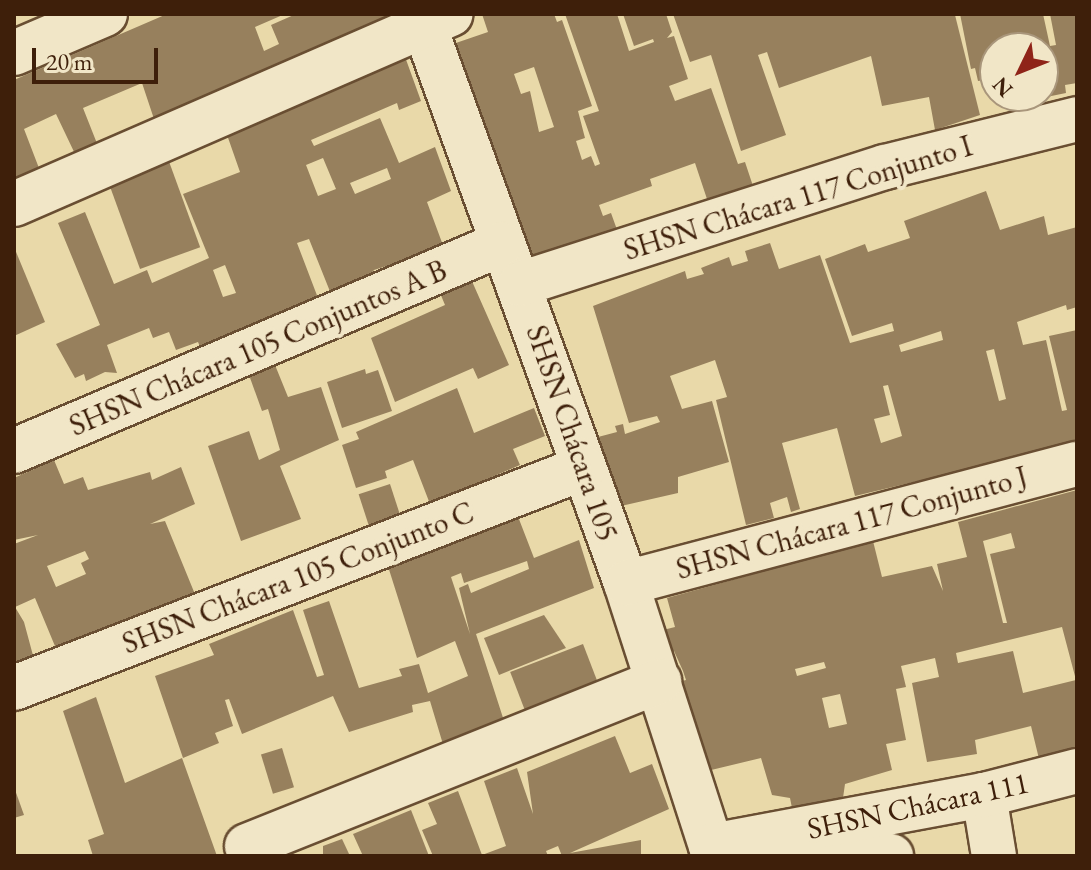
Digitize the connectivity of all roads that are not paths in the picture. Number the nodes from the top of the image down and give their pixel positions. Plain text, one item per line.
1 (105, 14) edge
2 (431, 17) edge
3 (14, 53) edge
4 (1077, 119) edge
5 (14, 204) edge
6 (501, 244) junction
7 (520, 284) junction
8 (14, 451) edge
9 (1077, 464) edge
10 (583, 468) junction
11 (626, 583) junction
12 (659, 681) junction
13 (14, 688) edge
14 (1077, 771) edge
15 (984, 795) junction
16 (758, 838) junction
17 (247, 846) dead end
18 (713, 851) edge
19 (891, 856) edge
20 (994, 856) edge

1 - 3 street
2 - 5 street
2 - 6 street, SHSN Chácara 105
4 - 7 street, SHSN Chácara 117 Conjunto I
6 - 7 street, SHSN Chácara 105
6 - 8 street, SHSN Chácara 105 Conjuntos A B
7 - 10 street, SHSN Chácara 105
9 - 11 street, SHSN Chácara 117 Conjunto J
10 - 11 street, SHSN Chácara 105
10 - 13 street, SHSN Chácara 105 Conjunto C
11 - 12 street, SHSN Chácara 105
12 - 17 street
12 - 18 street, SHSN Chácara 105
14 - 15 street, SHSN Chácara 111
15 - 16 street, SHSN Chácara 111
15 - 20 street
16 - 18 street, SHSN Chácara 111
16 - 19 street

